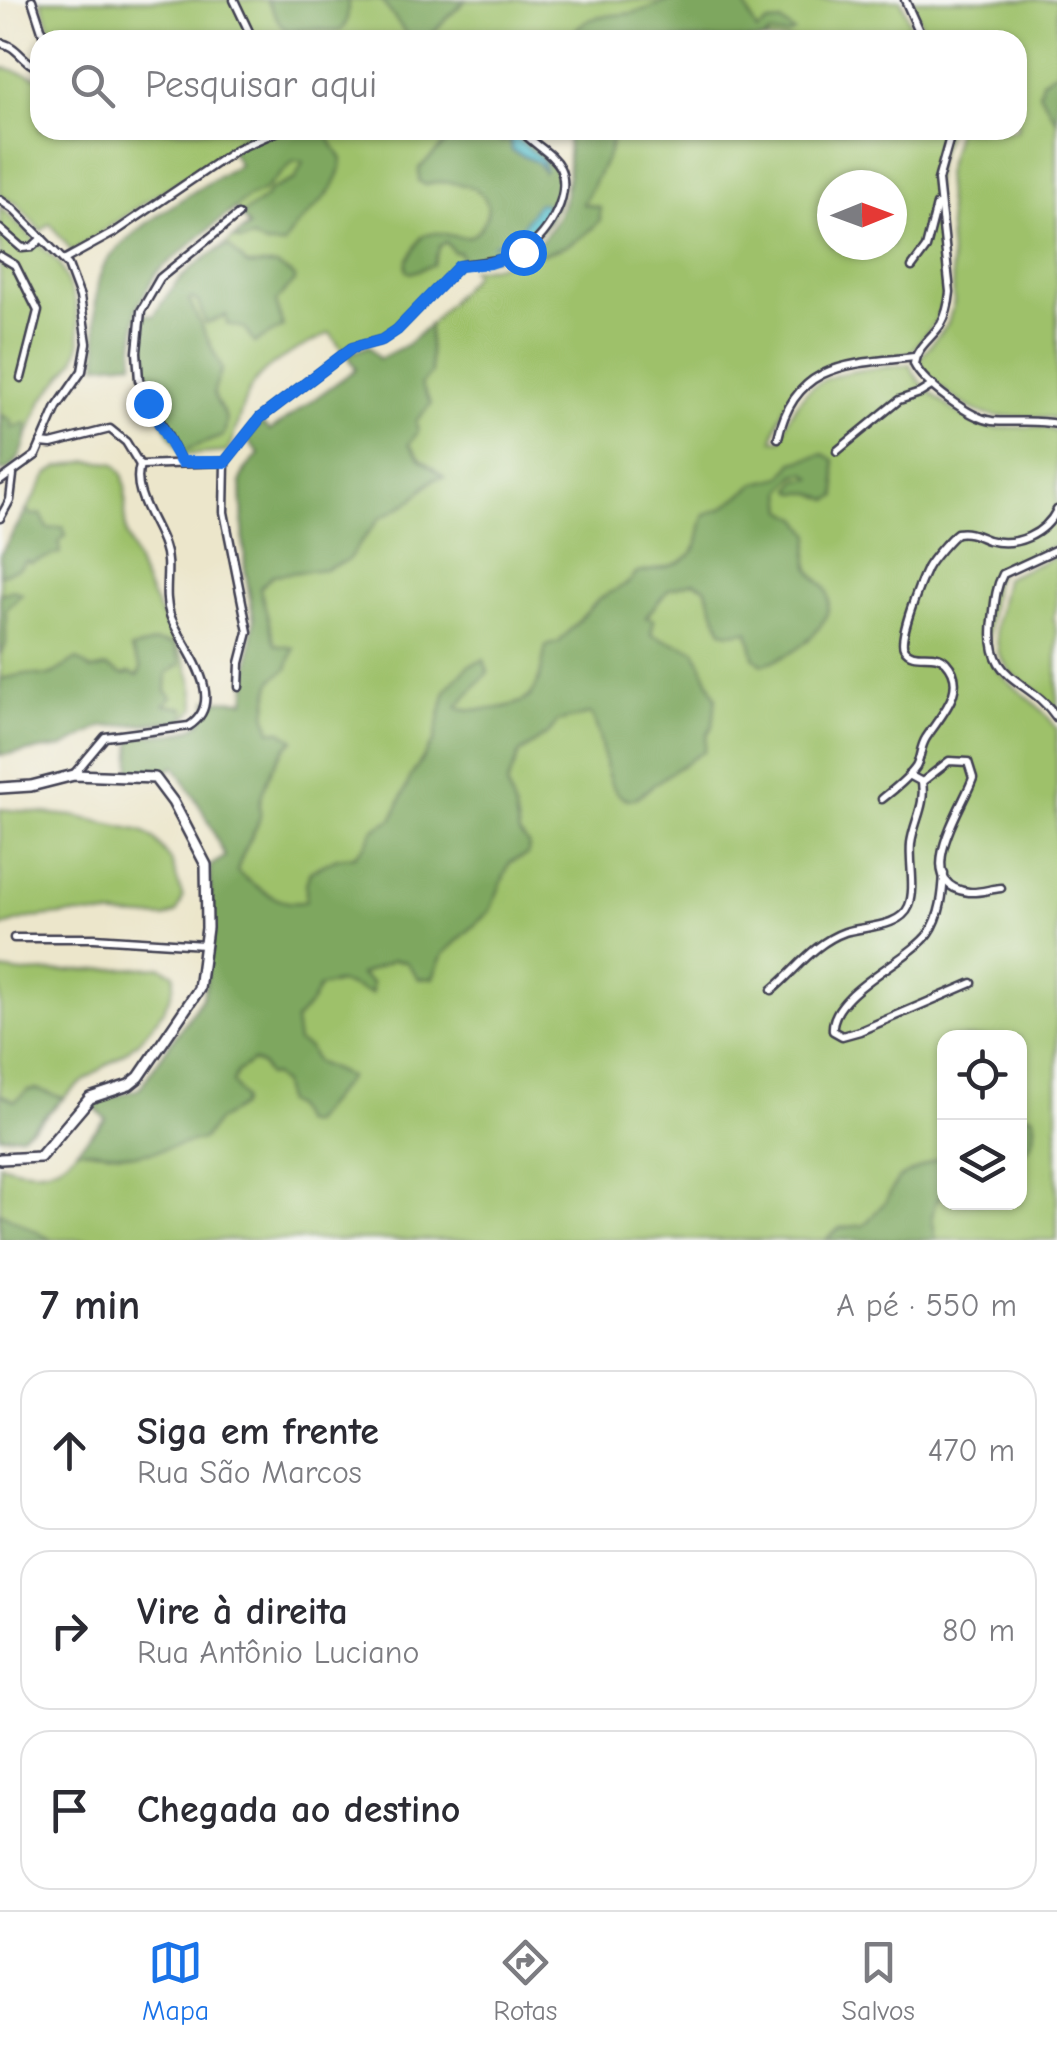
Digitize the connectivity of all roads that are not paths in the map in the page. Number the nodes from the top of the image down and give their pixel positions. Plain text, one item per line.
1 (32, 0) edge
2 (234, 0) edge
3 (905, 0) edge
4 (41, 30) edge
5 (248, 30) edge
6 (918, 30) edge
7 (0, 43) edge
8 (30, 64) edge
9 (256, 140) edge
10 (532, 140) edge
11 (949, 140) edge
12 (938, 198) junction
13 (0, 200) edge
14 (238, 215) dead end
15 (0, 229) edge
16 (42, 238) junction
17 (0, 256) edge
18 (64, 260) junction
19 (912, 267) dead end
20 (915, 357) junction
21 (21, 378) dead end
22 (933, 385) junction
23 (1057, 424) edge
24 (778, 438) dead end
25 (42, 443) junction
26 (837, 452) dead end
27 (181, 462) junction
28 (225, 462) junction
29 (140, 466) junction
30 (13, 474) junction
31 (0, 482) edge
32 (10, 499) junction
33 (1057, 510) edge
34 (0, 518) edge
35 (1057, 549) edge
36 (239, 686) dead end
37 (1057, 718) edge
38 (74, 776) junction
39 (909, 776) junction
40 (922, 782) junction
41 (0, 788) edge
42 (882, 799) dead end
43 (944, 873) junction
44 (1000, 888) dead end
45 (14, 938) dead end
46 (206, 946) junction
47 (972, 983) dead end
48 (772, 990) dead end
49 (0, 1160) edge

1 - 4 street
2 - 5 street
3 - 6 street
7 - 8 street
9 - 18 street
10 - 28 street
11 - 12 street
12 - 19 street
12 - 20 street
13 - 16 street
14 - 27 street
15 - 16 street
16 - 18 street
17 - 21 street
18 - 25 street
20 - 22 street
20 - 24 street
22 - 23 street
22 - 26 street
25 - 29 street
25 - 30 street
27 - 28 street
27 - 29 street
28 - 36 street
29 - 38 street
30 - 31 street
30 - 32 street
31 - 32 street
32 - 34 street
33 - 39 street
35 - 37 street
38 - 41 street
38 - 46 street
39 - 40 street
39 - 42 street
40 - 43 street
40 - 48 street
43 - 44 street
43 - 47 street
45 - 46 street
46 - 49 street

